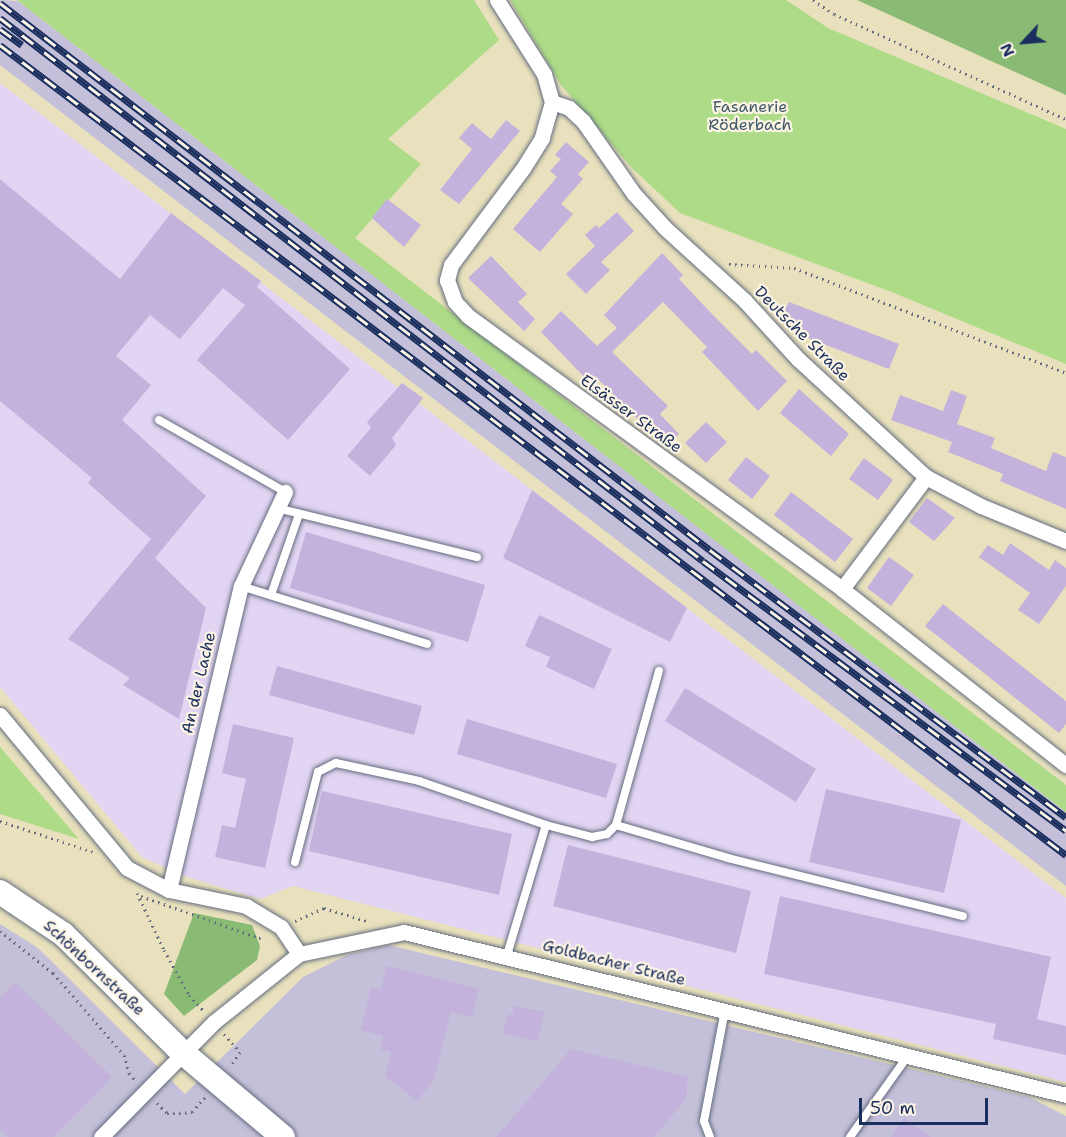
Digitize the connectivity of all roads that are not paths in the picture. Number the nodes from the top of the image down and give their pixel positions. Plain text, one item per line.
1 (497, 0) edge
2 (552, 102) junction
3 (159, 420) dead end
4 (927, 477) junction
5 (285, 492) joint
6 (277, 508) junction
7 (299, 514) junction
8 (1066, 541) edge
9 (477, 557) dead end
10 (241, 586) junction
11 (842, 589) junction
12 (270, 596) junction
13 (427, 644) dead end
14 (658, 671) dead end
15 (0, 715) edge
16 (1066, 765) edge
17 (546, 825) junction
18 (616, 825) junction
19 (295, 862) dead end
20 (169, 890) junction
21 (0, 892) edge
22 (963, 916) dead end
23 (298, 954) junction
24 (507, 955) junction
25 (725, 1010) junction
26 (182, 1052) junction
27 (907, 1057) junction
28 (216, 1085) junction
29 (1066, 1095) edge
30 (100, 1137) edge
31 (261, 1137) edge
32 (283, 1137) edge
33 (710, 1137) edge
34 (850, 1137) edge

1 - 2 street
2 - 4 street, Deutsche Straße
2 - 11 street, Elsässer Straße
3 - 5 lane
4 - 8 street, Deutsche Straße
4 - 11 street
5 - 6 street, An der Lache
6 - 7 lane
6 - 10 street, An der Lache
7 - 9 lane
7 - 12 lane
10 - 12 lane
10 - 20 street, An der Lache
11 - 16 street, Elsässer Straße
12 - 13 lane
14 - 18 lane
15 - 20 street
17 - 18 lane
17 - 19 lane
17 - 24 lane
18 - 22 lane
20 - 23 street
21 - 26 main road, Schönbornstraße
23 - 24 street, Goldbacher Straße
23 - 26 street, Goldbacher Straße
24 - 25 street, Goldbacher Straße
25 - 27 street, Goldbacher Straße
25 - 33 lane
26 - 28 main road, Schönbornstraße
26 - 30 street, Goldbacher Straße
27 - 29 street, Goldbacher Straße
27 - 34 lane
28 - 31 main road, Schönbornstraße
28 - 32 main road, Schönbornstraße

